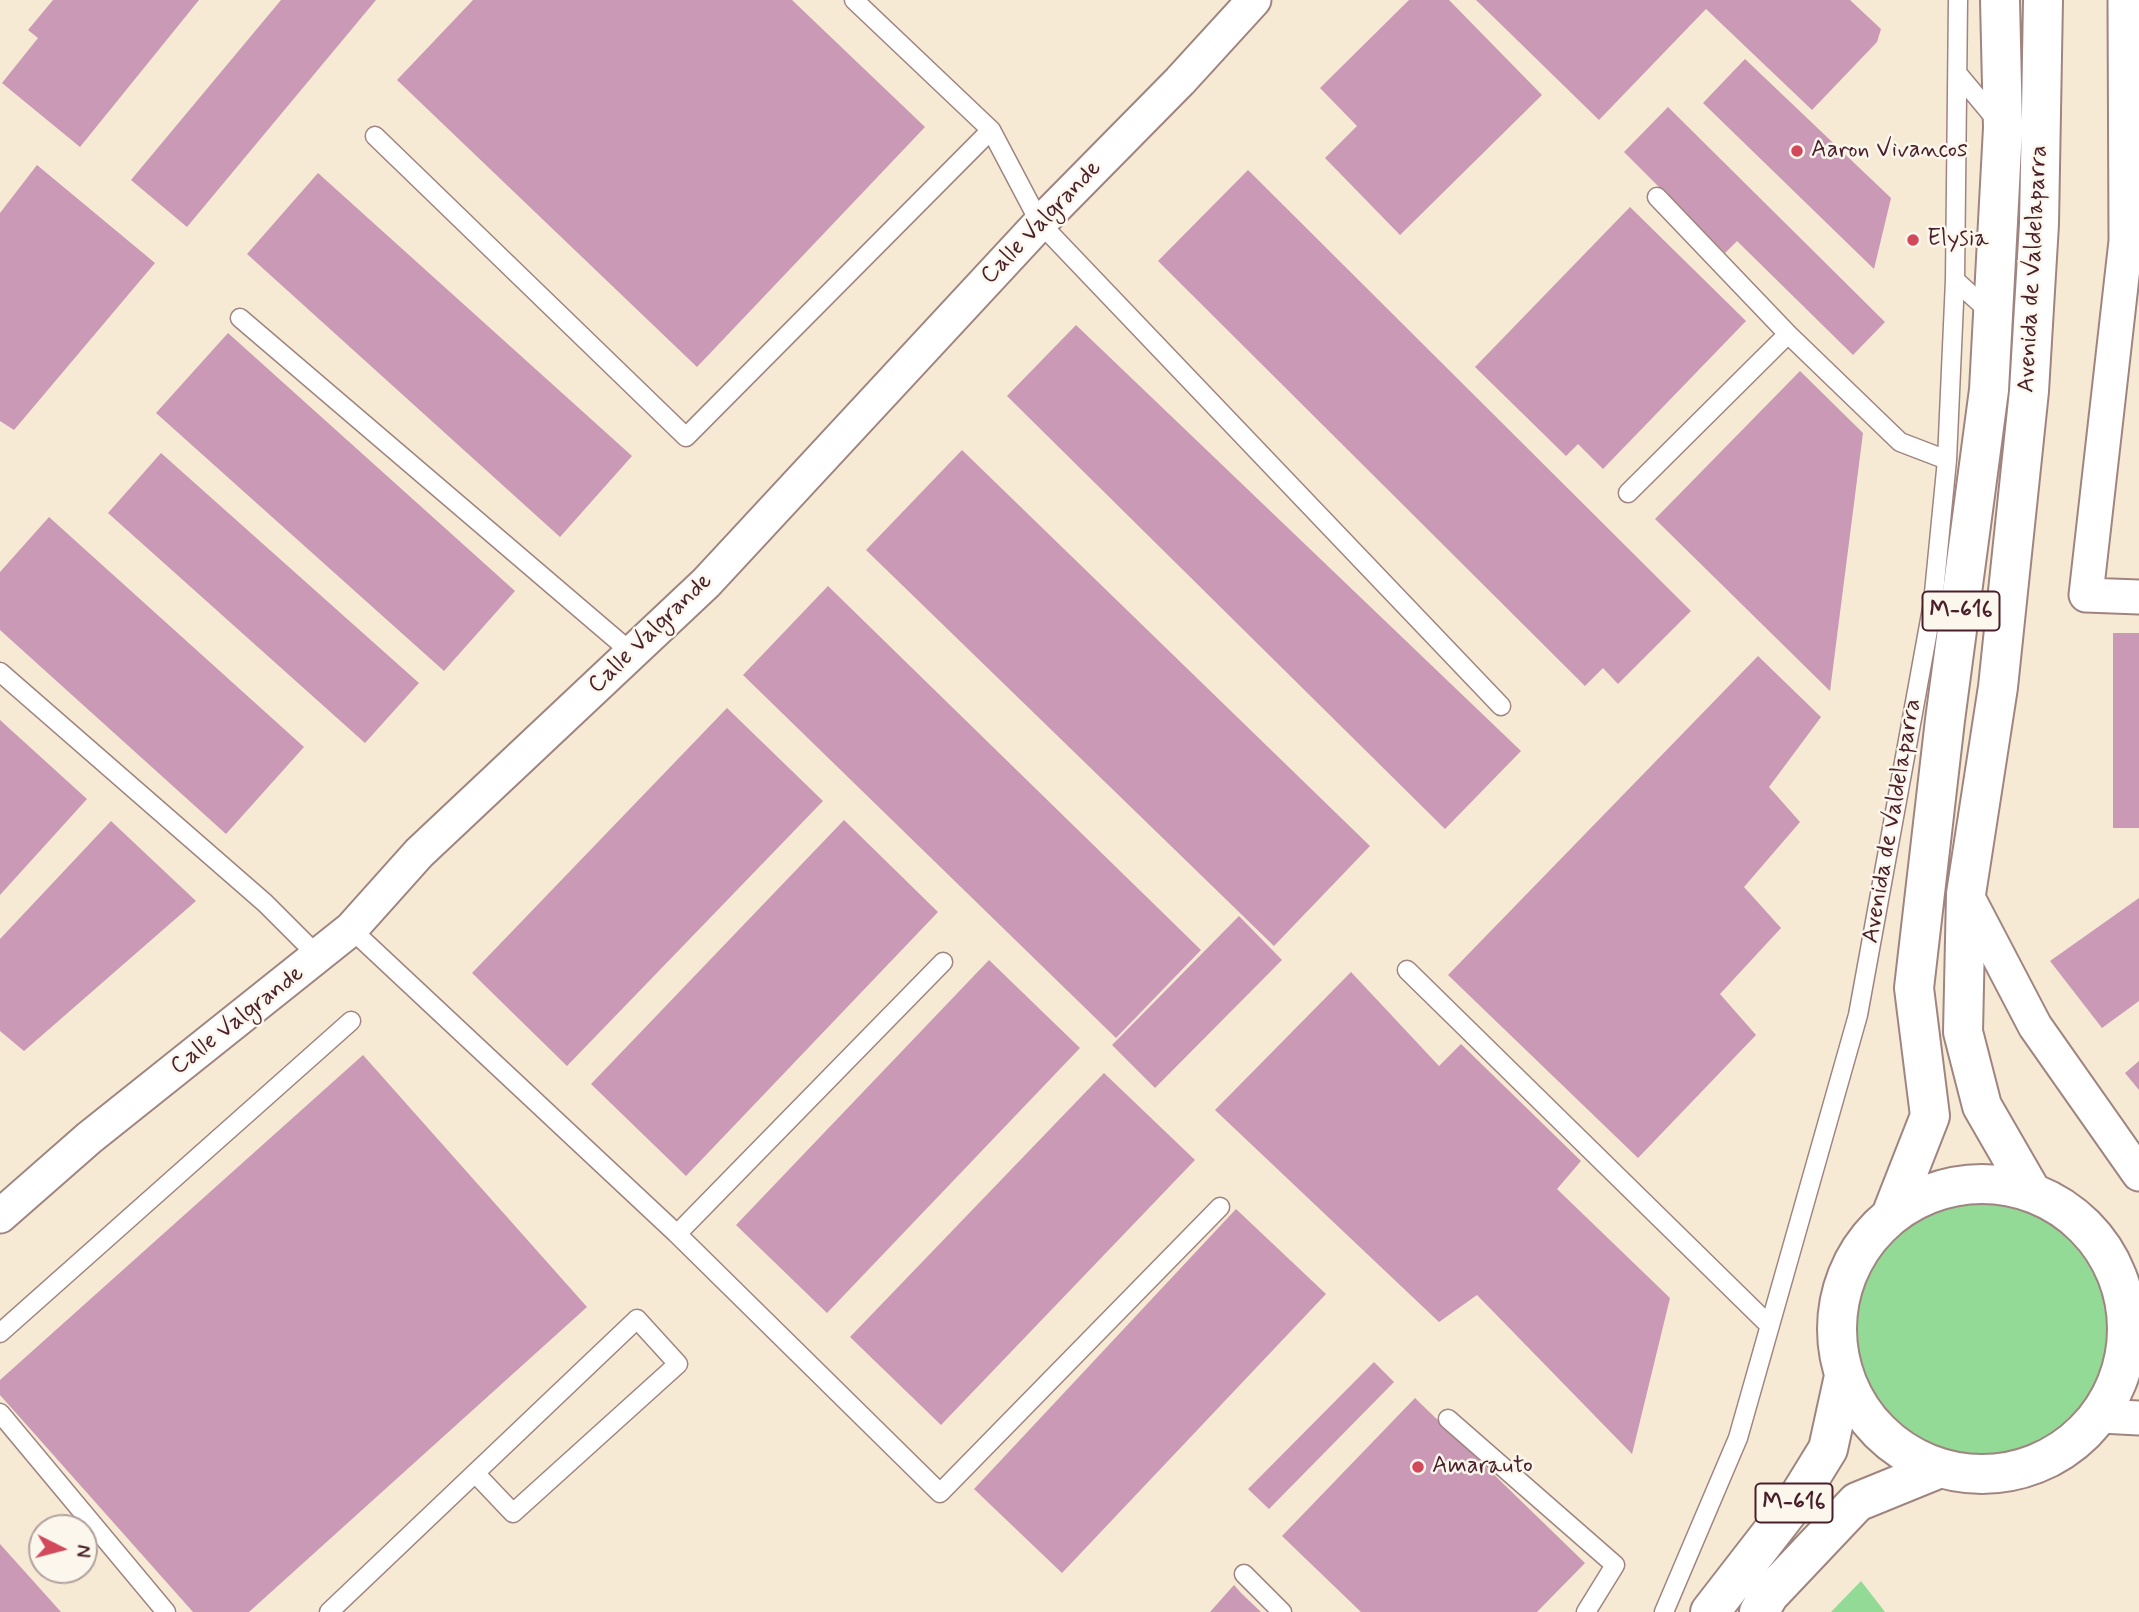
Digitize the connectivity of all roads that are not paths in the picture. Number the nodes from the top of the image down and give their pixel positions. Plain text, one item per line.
1 (854, 0) edge
2 (1254, 0) edge
3 (1958, 0) edge
4 (2000, 0) edge
5 (2043, 0) edge
6 (2125, 0) edge
7 (1958, 74) junction
8 (2003, 128) junction
9 (991, 130) junction
10 (375, 136) dead end
11 (1657, 197) dead end
12 (1040, 223) junction
13 (2132, 241) edge
14 (1955, 280) junction
15 (1993, 316) junction
16 (240, 318) dead end
17 (1788, 334) junction
18 (1947, 460) junction
19 (1628, 494) dead end
20 (2139, 597) edge
21 (632, 653) junction
22 (0, 673) edge
23 (1501, 706) dead end
24 (1966, 894) junction
25 (351, 929) junction
26 (319, 957) junction
27 (943, 962) dead end
28 (1406, 970) dead end
29 (351, 1021) dead end
30 (2139, 1174) edge
31 (2031, 1191) junction
32 (4, 1203) edge
33 (1220, 1207) dead end
34 (1892, 1213) junction
35 (677, 1234) junction
36 (2132, 1302) edge
37 (1770, 1326) junction
38 (0, 1333) edge
39 (1844, 1376) junction
40 (0, 1413) edge
41 (2101, 1416) junction
42 (2139, 1418) edge
43 (1448, 1419) dead end
44 (1938, 1469) junction
45 (475, 1473) junction
46 (1244, 1574) dead end
47 (166, 1612) edge
48 (329, 1612) edge
49 (1282, 1612) edge
50 (1586, 1612) edge
51 (1664, 1612) edge
52 (1710, 1612) edge
53 (1759, 1612) edge

1 - 9 lane
2 - 12 street, Calle Valgrande
3 - 7 lane, Avenida de Valdelaparra
4 - 8 highway, Avenida de Valdelaparra / M-616
5 - 24 highway, Avenida de Valdelaparra / M-616
6 - 13 street
7 - 8 lane
7 - 14 lane, Avenida de Valdelaparra
8 - 15 highway, Avenida de Valdelaparra / M-616
9 - 10 lane
9 - 12 lane
11 - 17 lane
12 - 21 street, Calle Valgrande
12 - 23 lane
13 - 20 street
14 - 15 lane
14 - 18 lane, Avenida de Valdelaparra
15 - 34 highway, Avenida de Valdelaparra / M-616
16 - 21 lane
17 - 18 lane
17 - 19 lane
18 - 37 lane, Avenida de Valdelaparra
21 - 25 street, Calle Valgrande
22 - 26 lane
24 - 30 street
24 - 31 highway, Avenida de Valdelaparra / M-616
25 - 26 street, Calle Valgrande
25 - 35 lane
26 - 32 street, Calle Valgrande
27 - 35 lane
28 - 37 lane
29 - 38 lane
31 - 34 highway, M-616
31 - 36 highway, M-616
33 - 35 lane
34 - 39 highway, M-616
36 - 41 highway, M-616
37 - 51 lane, Avenida de Valdelaparra
39 - 44 highway, M-616
39 - 52 highway, M-616
40 - 47 lane
41 - 42 street
41 - 44 highway, M-616
43 - 50 lane
44 - 53 highway, M-616
45 - 45 lane
45 - 48 lane
46 - 49 lane

